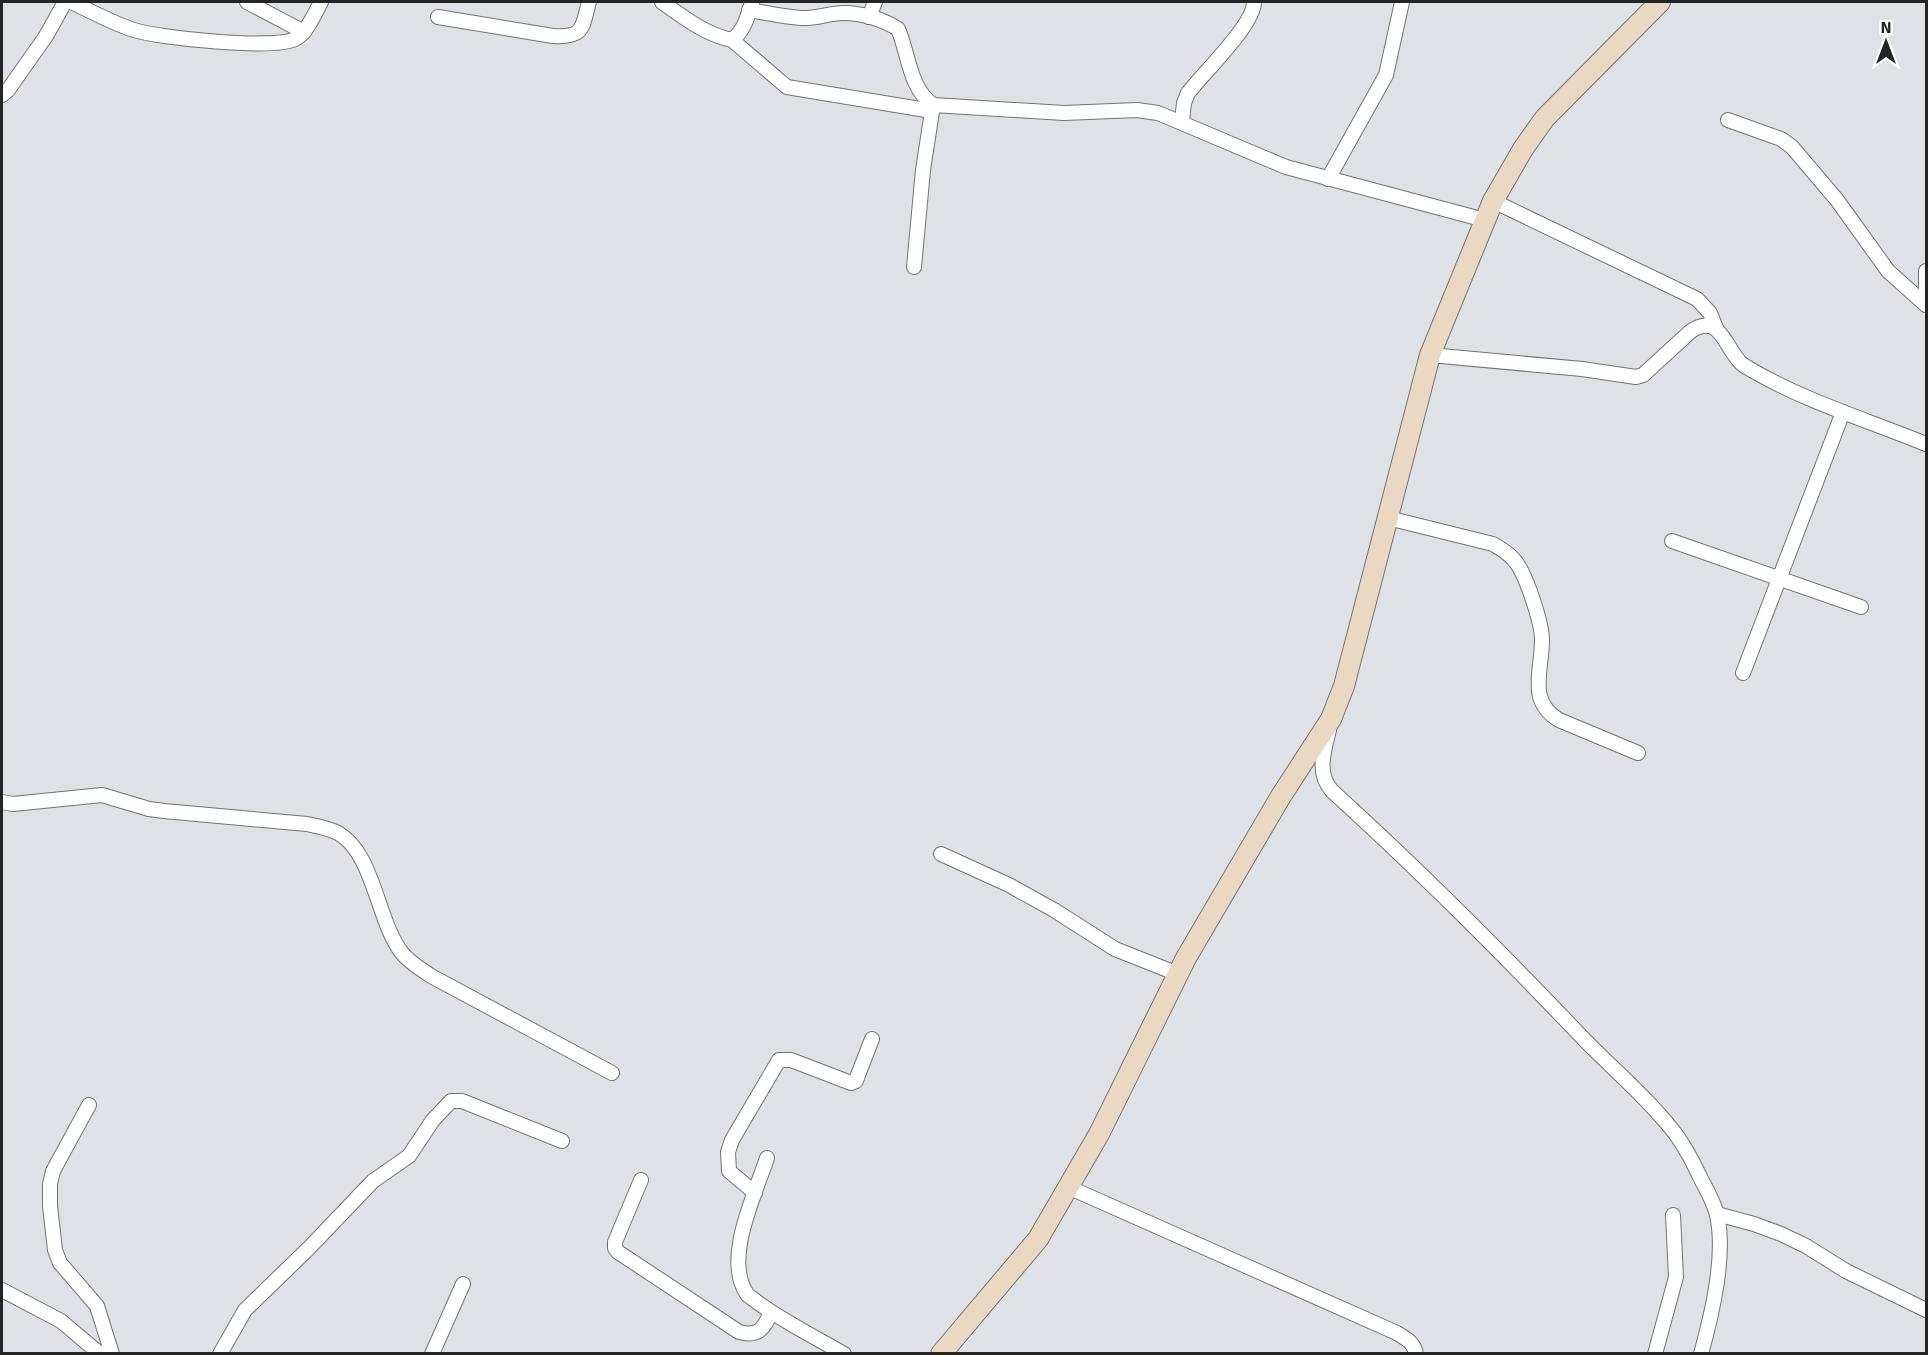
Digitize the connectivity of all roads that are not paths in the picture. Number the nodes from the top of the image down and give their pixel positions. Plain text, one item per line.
1 (65, 2) edge
2 (71, 2) edge
3 (247, 2) edge
4 (321, 2) edge
5 (589, 2) edge
6 (662, 2) edge
7 (874, 2) edge
8 (1254, 2) edge
9 (1402, 2) edge
10 (1660, 2) edge
11 (751, 6) edge
12 (438, 17) dead end
13 (869, 17) junction
14 (303, 32) junction
15 (732, 40) junction
16 (2, 95) edge
17 (933, 108) junction
18 (1728, 120) dead end
19 (1182, 121) junction
20 (1328, 179) junction
21 (1493, 201) junction
22 (1485, 220) junction
23 (914, 267) dead end
24 (1926, 271) edge
25 (1926, 305) edge
26 (1716, 328) junction
27 (1430, 355) junction
28 (1843, 412) junction
29 (1926, 444) edge
30 (1388, 518) junction
31 (1672, 541) dead end
32 (1780, 578) junction
33 (1861, 607) dead end
34 (1743, 674) dead end
35 (1331, 719) junction
36 (1638, 753) dead end
37 (2, 802) edge
38 (941, 854) dead end
39 (1178, 974) junction
40 (872, 1039) dead end
41 (612, 1073) dead end
42 (88, 1105) dead end
43 (562, 1141) dead end
44 (767, 1158) dead end
45 (641, 1180) dead end
46 (1068, 1187) junction
47 (756, 1193) junction
48 (1717, 1214) junction
49 (1672, 1215) dead end
50 (463, 1284) dead end
51 (2, 1290) edge
52 (1926, 1310) edge
53 (771, 1313) junction
54 (100, 1353) edge
55 (112, 1353) edge
56 (220, 1353) edge
57 (432, 1353) edge
58 (844, 1353) edge
59 (941, 1353) edge
60 (1416, 1353) edge
61 (1655, 1353) edge
62 (1701, 1353) edge

1 - 16 street
2 - 14 street
3 - 14 street
4 - 14 street
5 - 12 street
6 - 15 street
7 - 13 street
8 - 19 street
9 - 20 street
10 - 21 street
11 - 13 street
11 - 15 street
13 - 17 street
15 - 17 street
17 - 19 street
17 - 23 street
18 - 25 street
19 - 20 street
20 - 22 street
21 - 22 street
21 - 26 street
22 - 27 street
24 - 25 street
26 - 27 street
26 - 28 street
27 - 30 street
28 - 29 street
28 - 32 street
30 - 35 street
30 - 36 street
31 - 32 street
32 - 33 street
32 - 34 street
35 - 39 street
35 - 48 street
37 - 41 street
38 - 39 street
39 - 46 street
40 - 47 street
42 - 55 street
43 - 56 street
44 - 47 street
45 - 53 street
46 - 59 street
46 - 60 street
47 - 53 street
48 - 52 street
48 - 62 street
49 - 61 street
50 - 57 street
51 - 54 street
53 - 58 street

